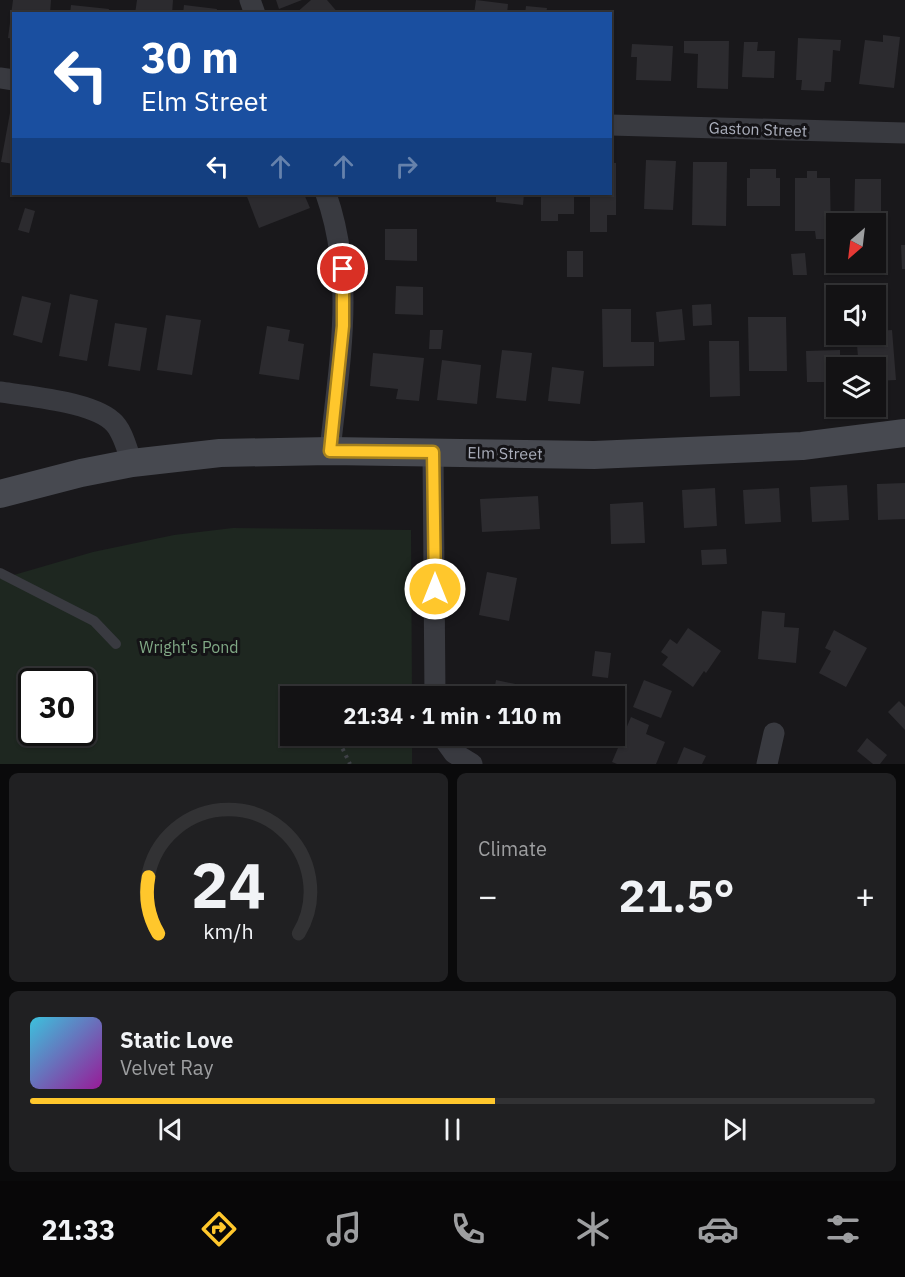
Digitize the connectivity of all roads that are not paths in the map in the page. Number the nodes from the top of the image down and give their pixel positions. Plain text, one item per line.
1 (612, 125) edge
2 (905, 133) edge
3 (326, 195) edge
4 (0, 392) edge
5 (905, 433) edge
6 (330, 451) junction
7 (433, 452) junction
8 (132, 463) junction
9 (0, 494) edge
10 (0, 573) edge
11 (116, 644) dead end
12 (435, 686) edge
13 (774, 734) dead end
14 (449, 746) edge
15 (472, 764) edge
16 (767, 764) edge

1 - 2 street, Gaston Street
3 - 6 street
4 - 8 street
5 - 7 main road, Elm Street
6 - 7 main road, Elm Street
6 - 8 main road, Elm Street
7 - 12 street
8 - 9 main road, Elm Street
10 - 11 lane
13 - 16 street
14 - 15 street

